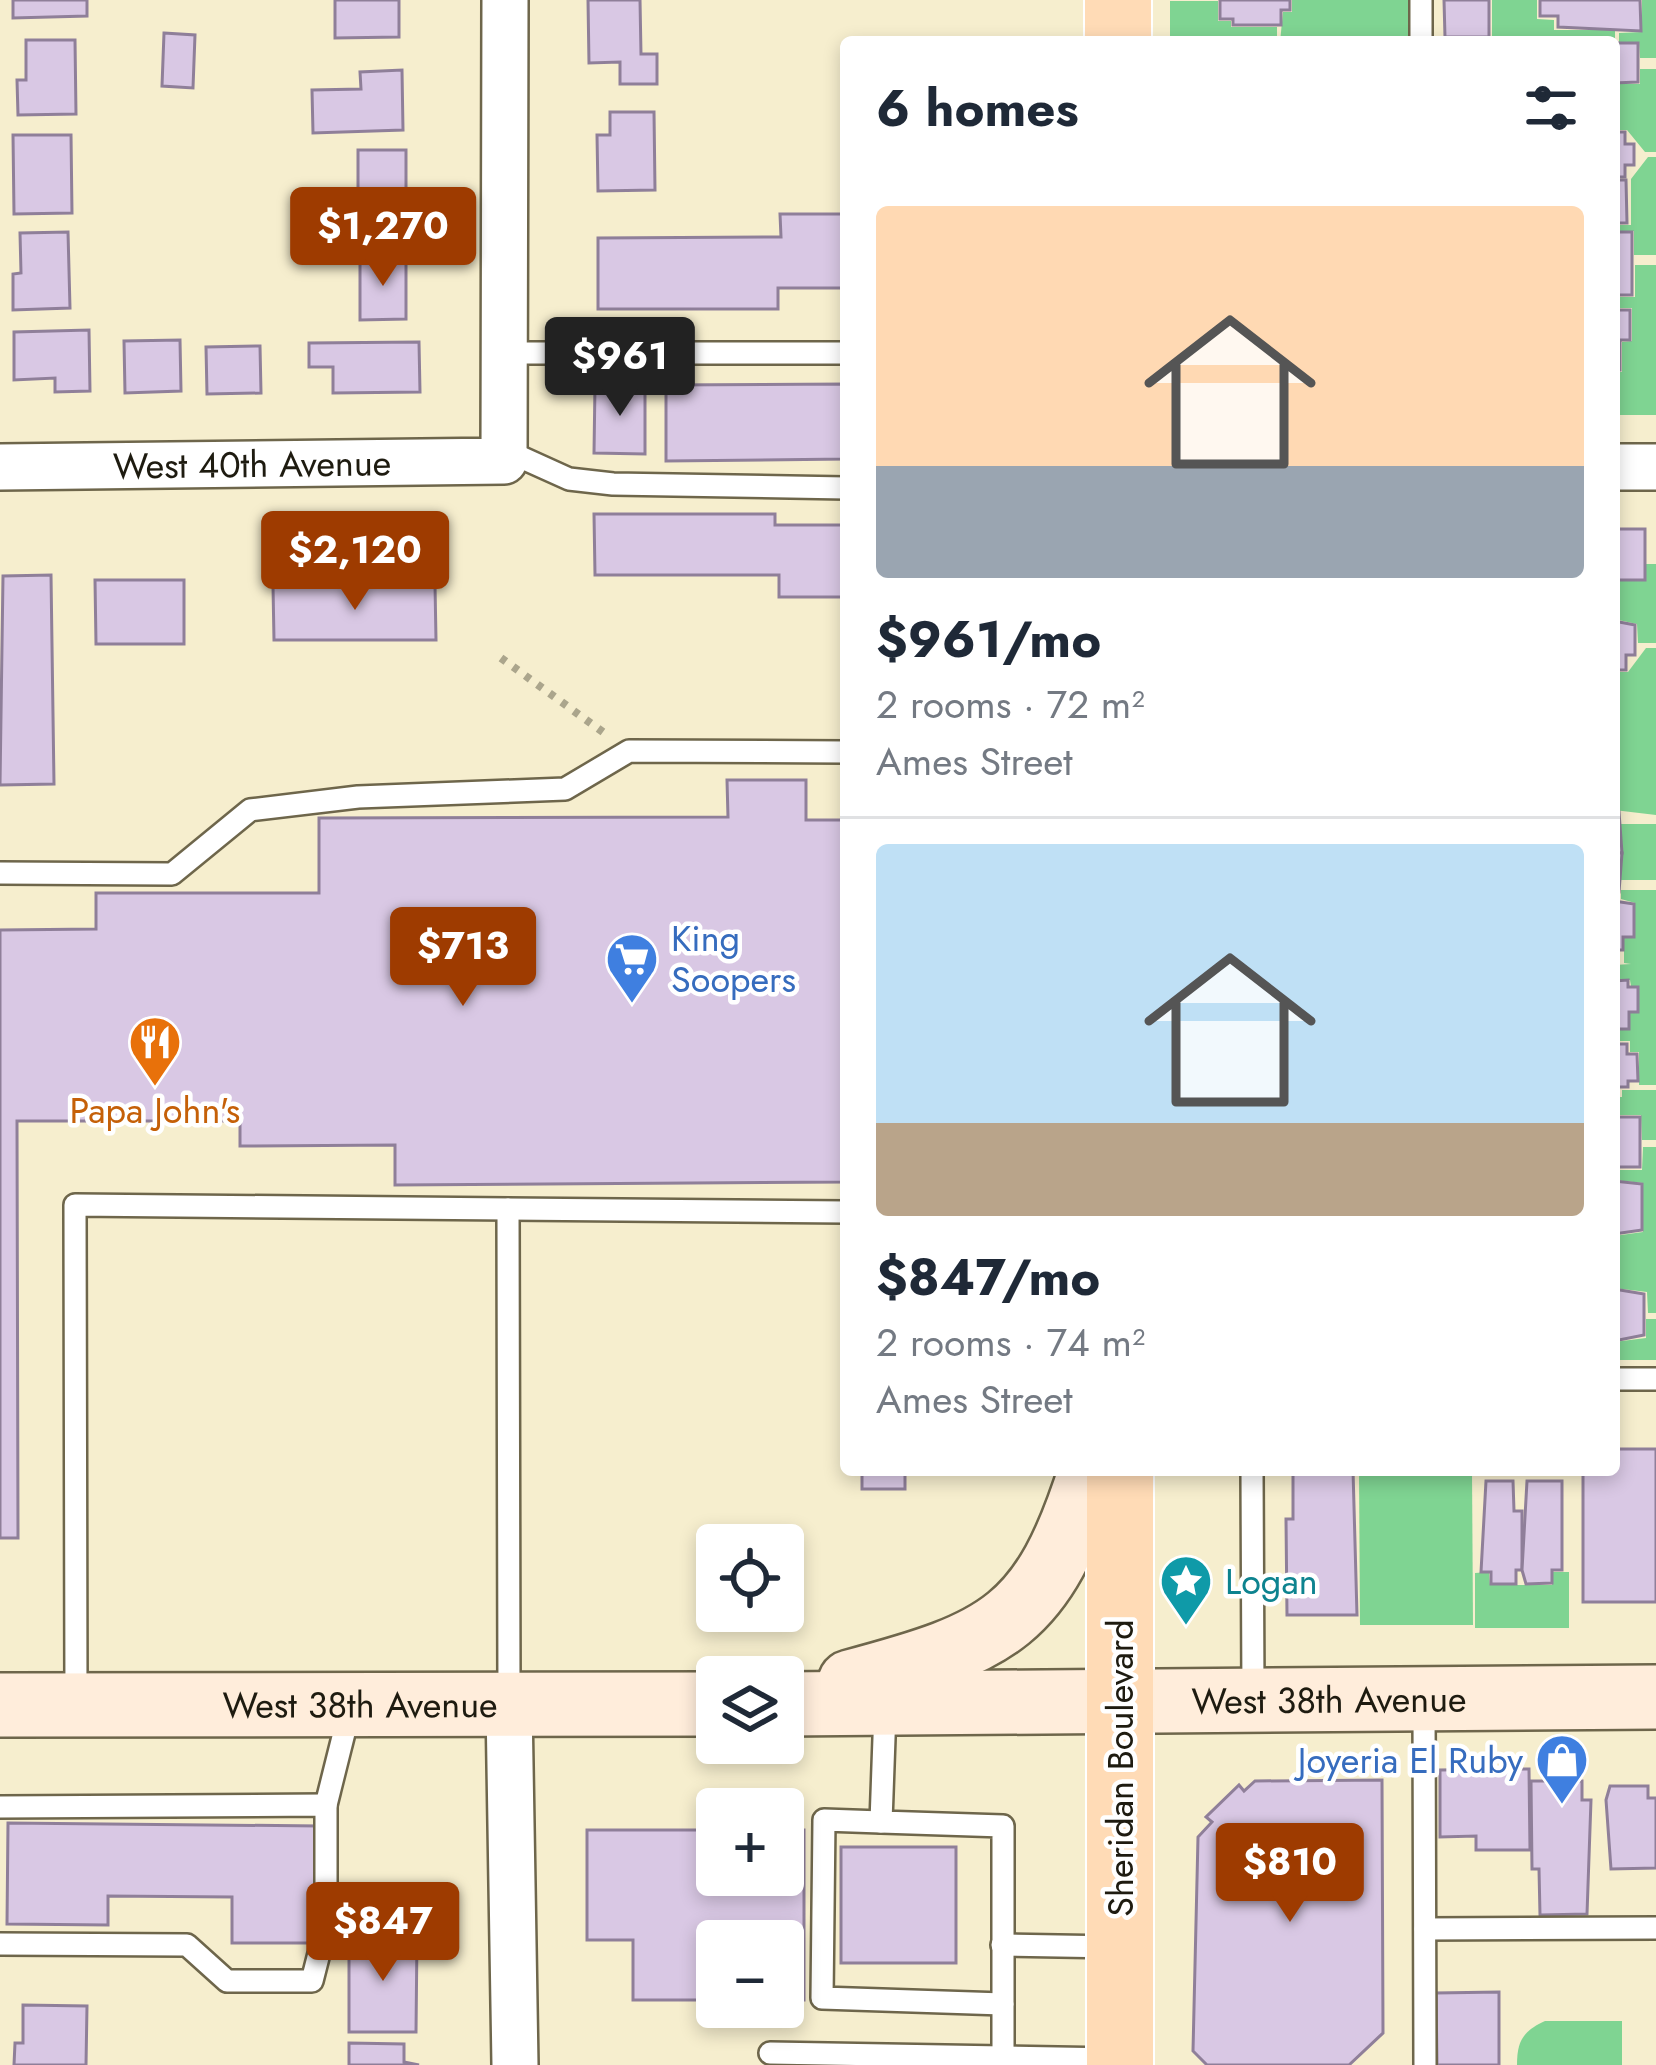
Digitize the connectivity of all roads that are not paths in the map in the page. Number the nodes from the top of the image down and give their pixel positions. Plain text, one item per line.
1 (505, 0) edge
2 (1118, 0) edge
3 (1421, 0) edge
4 (1118, 36) edge
5 (1421, 36) edge
6 (504, 352) junction
7 (840, 353) edge
8 (504, 455) junction
9 (0, 467) edge
10 (1620, 467) edge
11 (1656, 467) edge
12 (840, 488) edge
13 (840, 752) edge
14 (0, 873) edge
15 (508, 1209) junction
16 (840, 1212) edge
17 (1656, 1378) edge
18 (1620, 1379) edge
19 (1089, 1476) edge
20 (1120, 1476) edge
21 (1252, 1476) edge
22 (804, 1696) edge
23 (1656, 1697) edge
24 (1424, 1699) junction
25 (1253, 1700) junction
26 (804, 1702) edge
27 (1120, 1702) junction
28 (885, 1703) junction
29 (696, 1704) edge
30 (0, 1705) edge
31 (76, 1705) junction
32 (351, 1705) junction
33 (509, 1705) junction
34 (326, 1805) junction
35 (0, 1807) edge
36 (881, 1822) junction
37 (1656, 1928) edge
38 (1425, 1929) junction
39 (0, 1944) edge
40 (1002, 1945) junction
41 (1119, 1947) junction
42 (1003, 2004) junction
43 (770, 2053) dead end
44 (1003, 2057) junction
45 (1120, 2062) edge
46 (515, 2065) edge
47 (1425, 2065) edge

1 - 6 street
2 - 4 main road
3 - 5 lane
6 - 7 lane
6 - 8 street
8 - 9 street, West 40th Avenue
8 - 12 lane
10 - 11 street
13 - 14 lane
15 - 16 lane
15 - 31 lane
15 - 33 lane
17 - 18 lane
19 - 22 main road
20 - 27 main road, Sheridan Boulevard
21 - 25 lane
23 - 24 main road, West 38th Avenue
24 - 25 main road, West 38th Avenue
24 - 38 lane
25 - 27 main road, West 38th Avenue
26 - 28 main road, West 38th Avenue
27 - 28 main road, West 38th Avenue
27 - 41 main road, Sheridan Boulevard
28 - 36 lane
29 - 33 main road, West 38th Avenue
30 - 31 main road, West 38th Avenue
31 - 32 main road, West 38th Avenue
32 - 33 main road, West 38th Avenue
32 - 34 lane
33 - 46 street
34 - 35 lane
34 - 39 lane
36 - 40 lane
36 - 42 lane
37 - 38 lane
38 - 47 lane
40 - 41 lane
40 - 42 lane
41 - 45 main road, Sheridan Boulevard
42 - 44 lane
43 - 44 lane
44 - 45 lane

